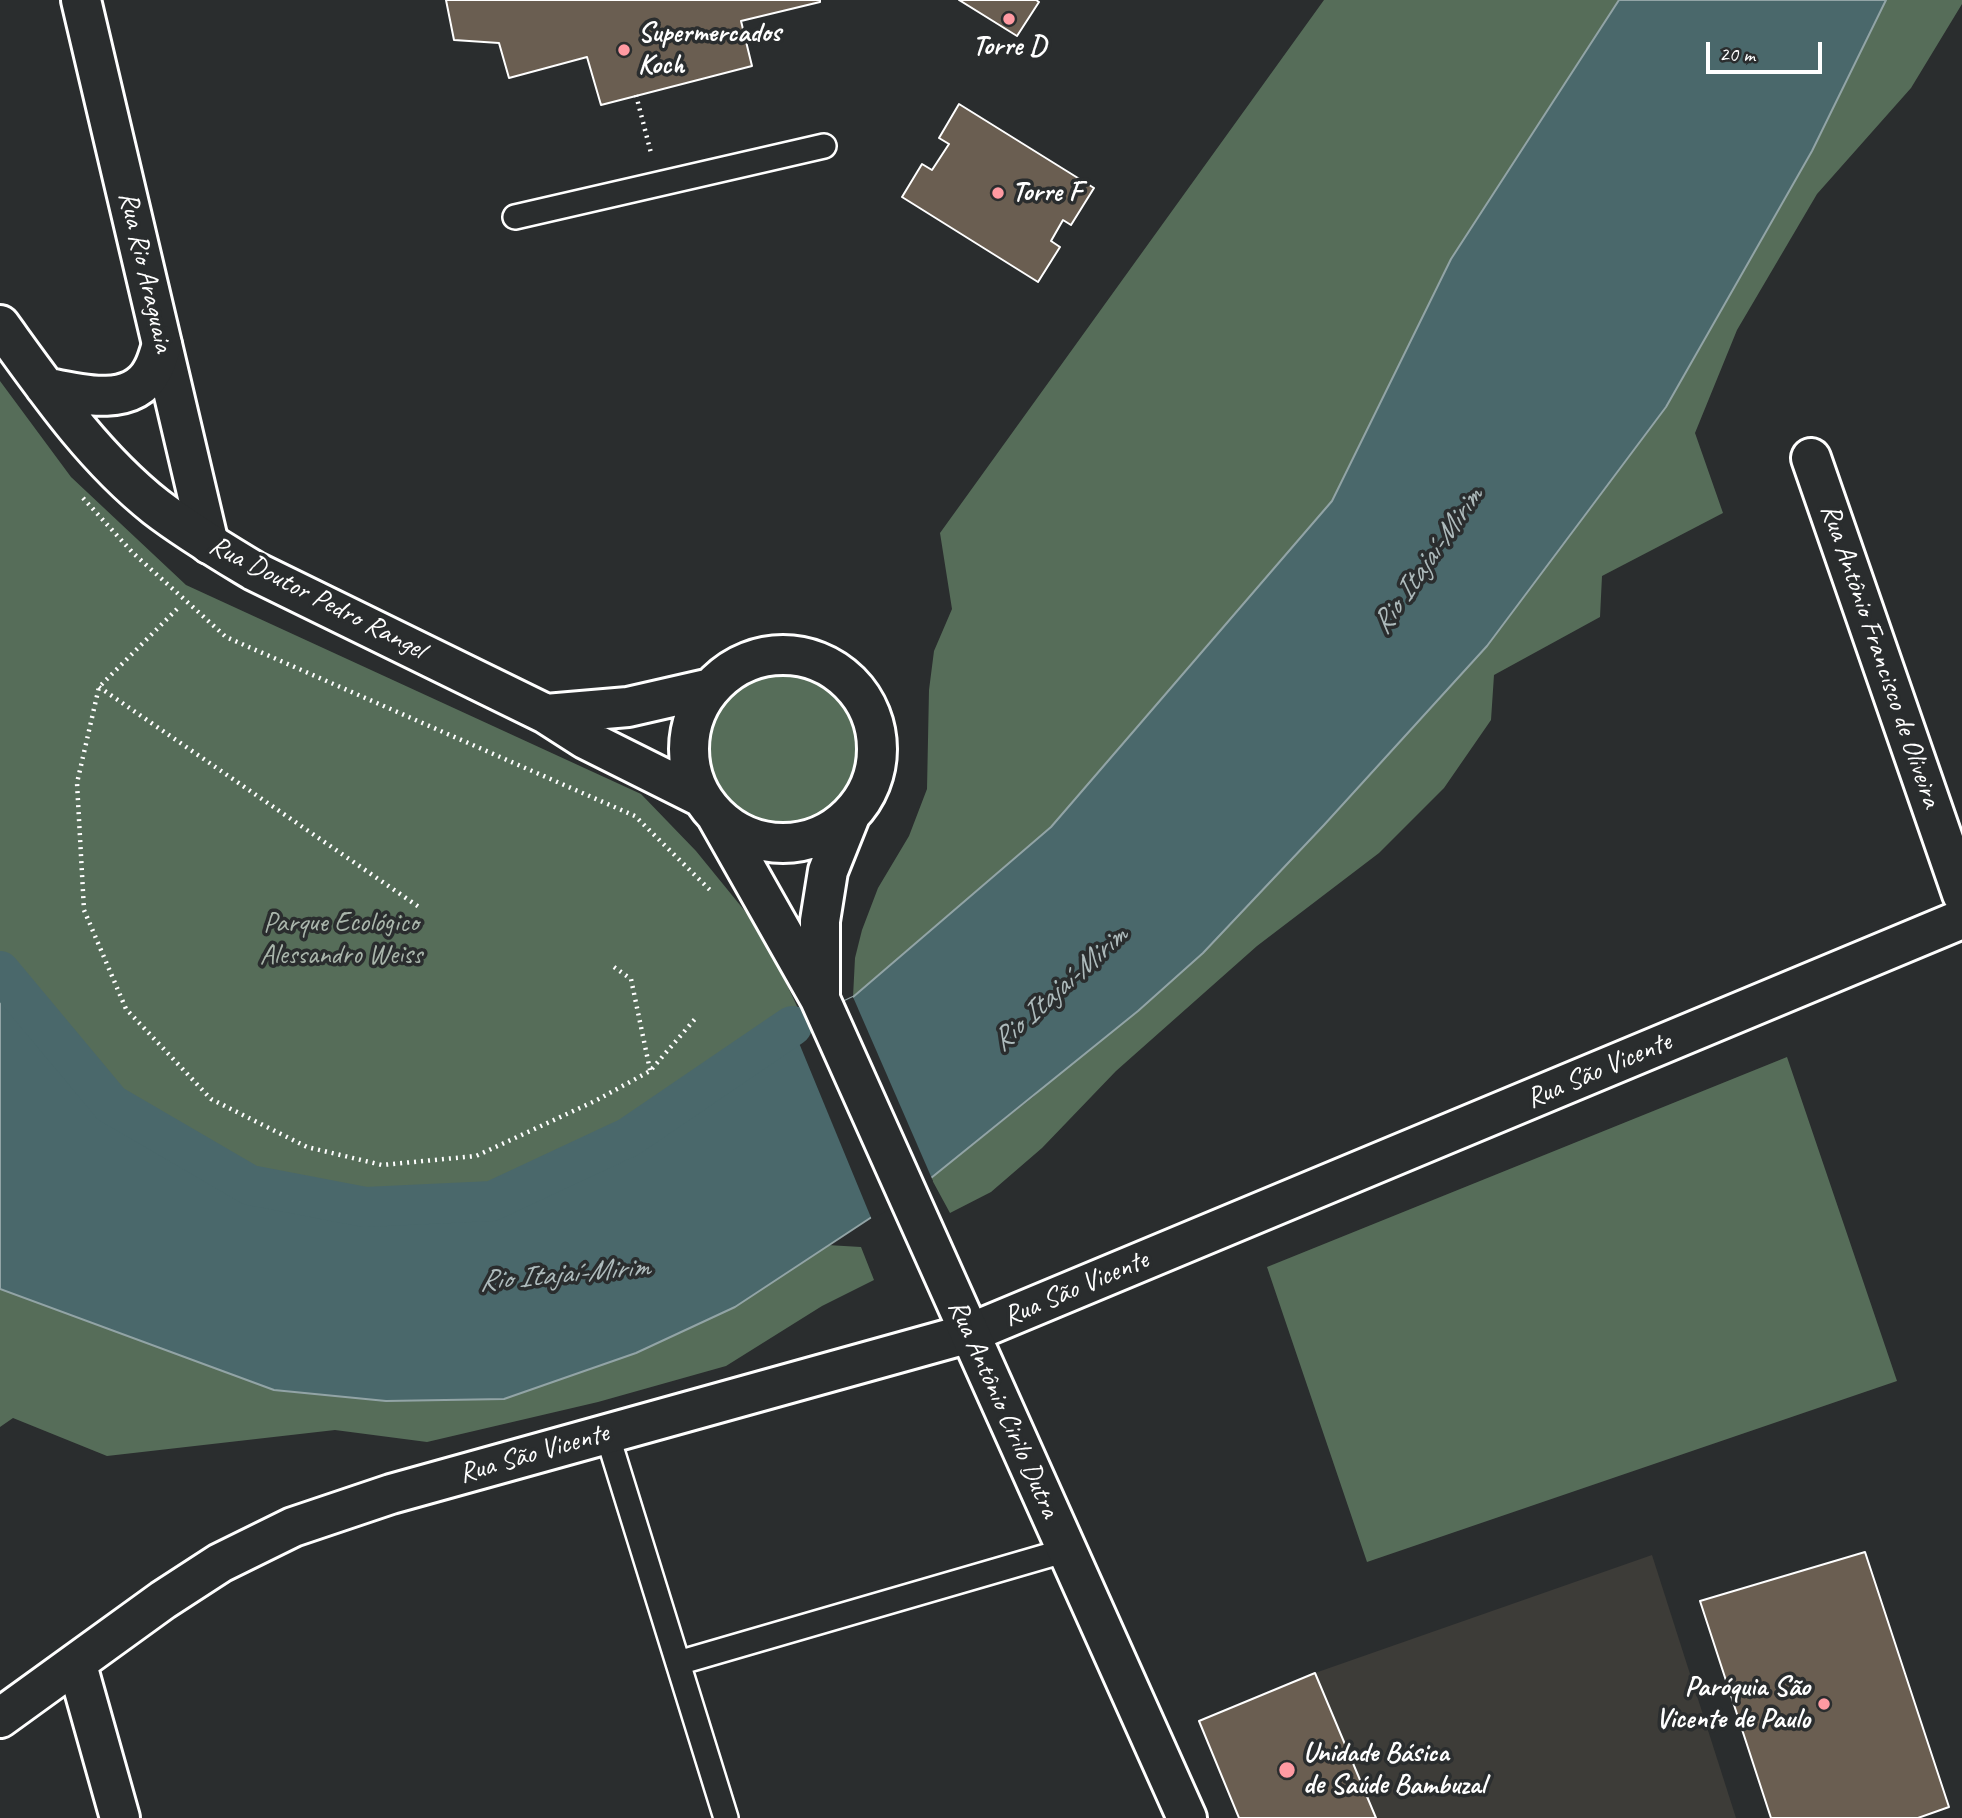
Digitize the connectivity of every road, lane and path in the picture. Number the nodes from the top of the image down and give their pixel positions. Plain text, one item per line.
1 (81, 0) edge
2 (636, 95) dead end
3 (824, 146) dead end
4 (659, 184) junction
5 (515, 217) dead end
6 (0, 325) edge
7 (162, 345) junction
8 (45, 387) junction
9 (1811, 458) dead end
10 (82, 496) dead end
11 (209, 544) junction
12 (177, 610) dead end
13 (99, 687) junction
14 (711, 688) junction
15 (546, 714) junction
16 (709, 807) junction
17 (850, 816) junction
18 (713, 893) dead end
19 (1962, 894) edge
20 (419, 907) dead end
21 (1962, 919) edge
22 (614, 967) dead end
23 (822, 1005) junction
24 (695, 1020) dead end
25 (650, 1071) junction
26 (970, 1334) junction
27 (607, 1434) junction
28 (1067, 1550) junction
29 (678, 1663) junction
30 (77, 1665) junction
31 (0, 1718) edge
32 (120, 1818) edge
33 (726, 1818) edge
34 (1187, 1818) edge

1 - 7 street, Rua Rio Araguaia
2 - 4 path
3 - 4 lane
4 - 5 lane
6 - 8 street, Rua Doutor Pedro Rangel
7 - 8 street
7 - 11 street, Rua Rio Araguaia
8 - 11 street, Rua Doutor Pedro Rangel
9 - 19 street, Rua Antônio Francisco de Oliveira
10 - 18 path
11 - 15 street, Rua Doutor Pedro Rangel
12 - 13 path
13 - 20 path
13 - 25 path
14 - 15 street
14 - 16 street
14 - 17 street
15 - 16 street, Rua Doutor Pedro Rangel
16 - 17 street
16 - 23 street, Rua Antônio Cirilo Dutra
17 - 23 street, Rua Antônio Cirilo Dutra
21 - 26 street, Rua São Vicente
22 - 25 path
23 - 26 street, Rua Antônio Cirilo Dutra
24 - 25 path
26 - 27 street, Rua São Vicente
26 - 28 street, Rua Antônio Cirilo Dutra
27 - 29 lane
27 - 30 street, Rua São Vicente
28 - 29 lane
28 - 34 street, Rua Antônio Cirilo Dutra
29 - 33 lane
30 - 31 street, Rua São Vicente
30 - 32 street

